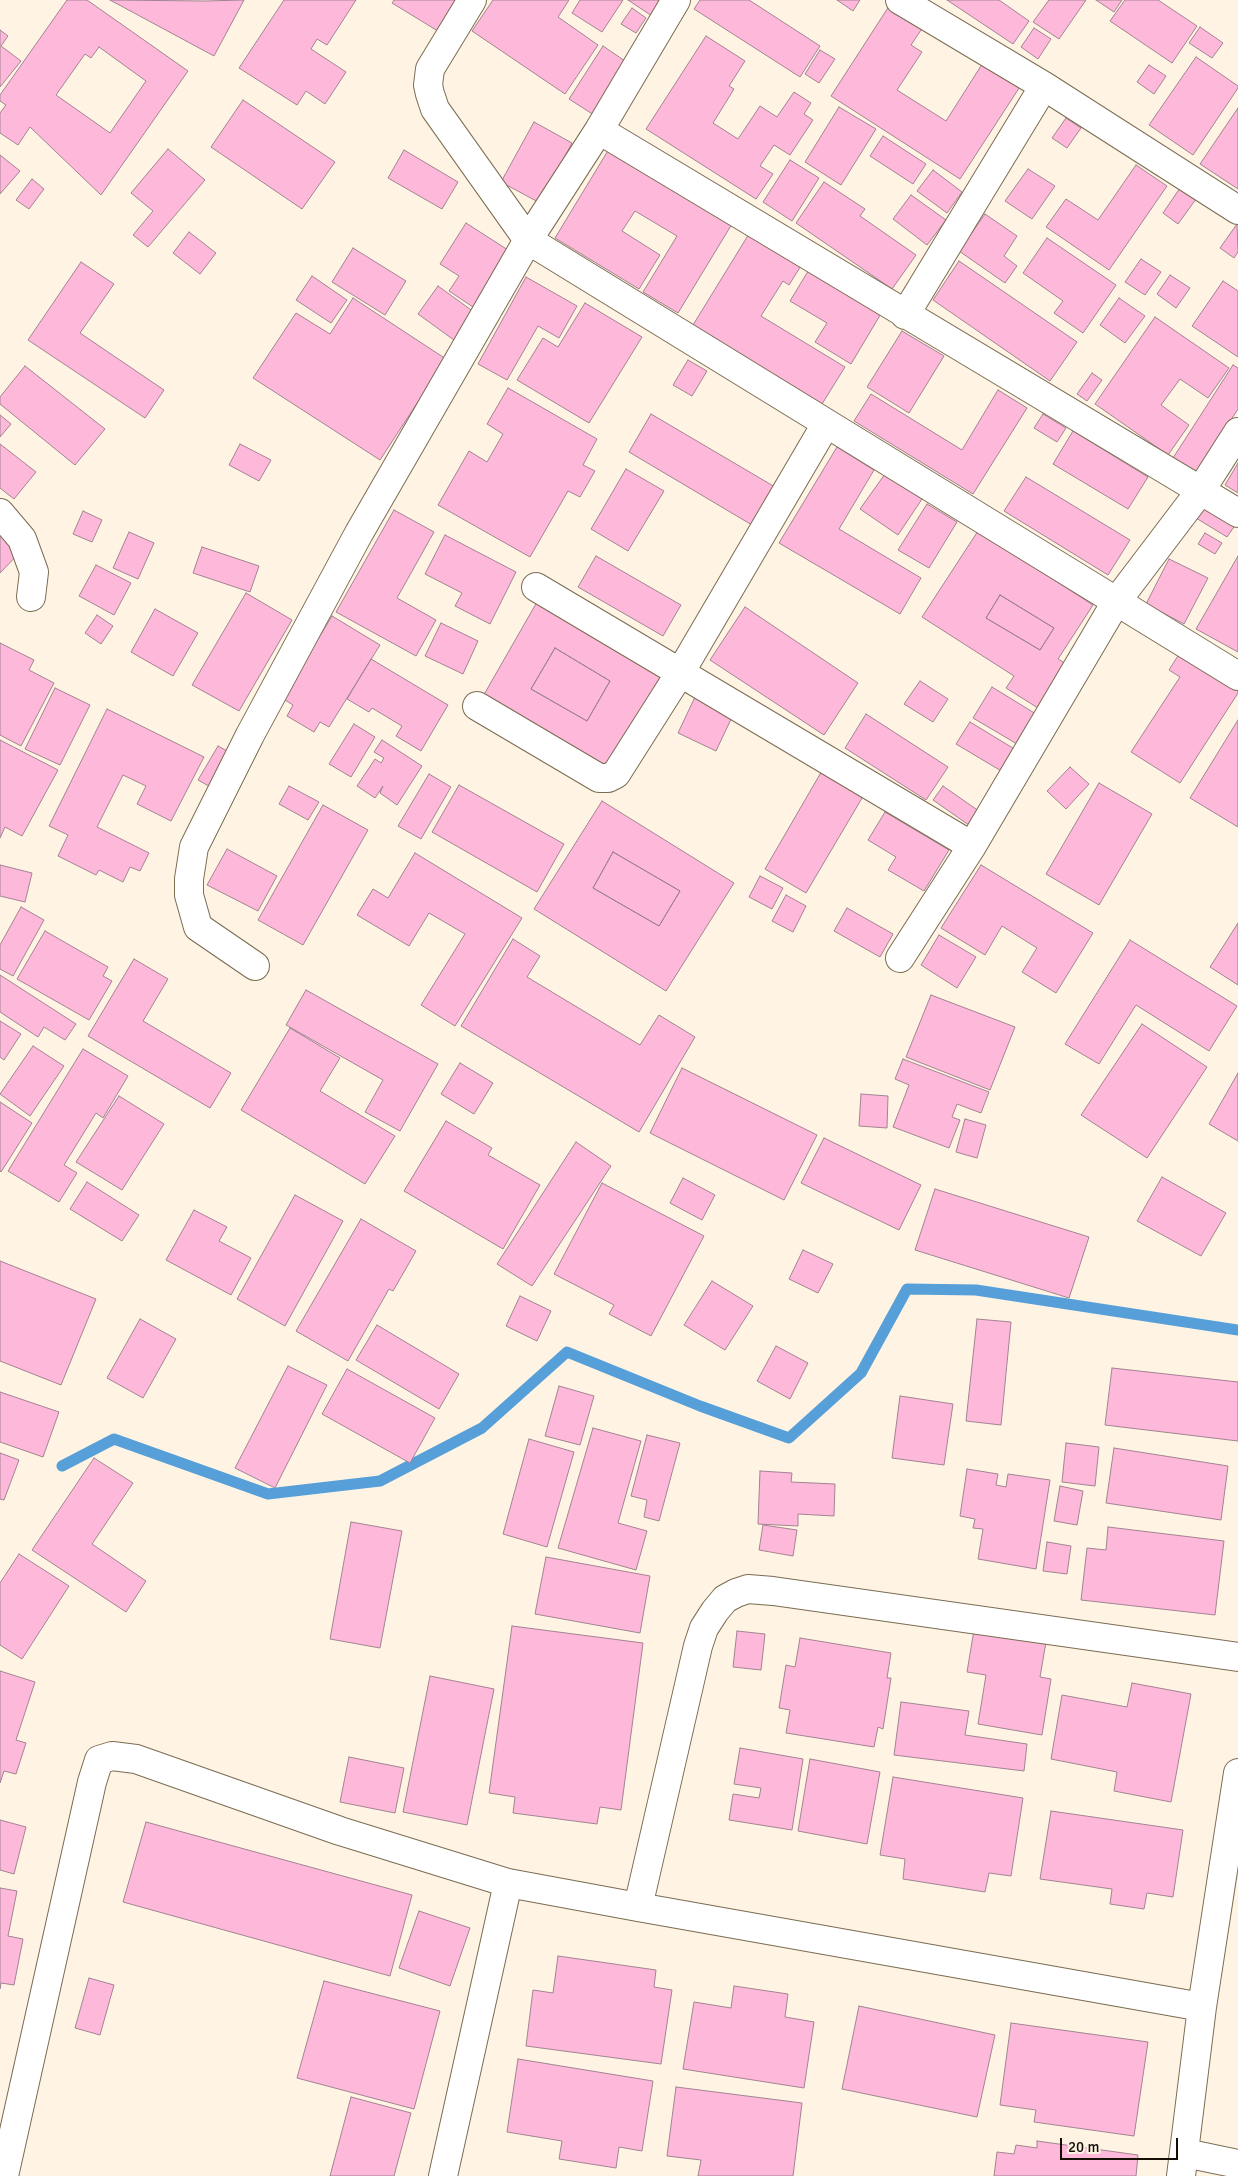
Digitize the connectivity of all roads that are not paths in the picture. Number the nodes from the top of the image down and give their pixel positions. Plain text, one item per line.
1 (472, 0) edge
2 (676, 0) edge
3 (900, 0) edge
4 (1044, 86) junction
5 (599, 130) junction
6 (1238, 210) edge
7 (528, 240) junction
8 (905, 315) junction
9 (826, 424) junction
10 (1238, 432) edge
11 (1201, 490) junction
12 (0, 512) edge
13 (1238, 513) edge
14 (536, 587) dead end
15 (31, 598) dead end
16 (1116, 602) junction
17 (680, 673) junction
18 (1238, 676) edge
19 (477, 706) dead end
20 (972, 846) junction
21 (900, 958) dead end
22 (255, 966) dead end
23 (1238, 1657) edge
24 (1238, 1773) edge
25 (508, 1883) junction
26 (638, 1908) junction
27 (1202, 2006) junction
28 (1238, 2164) edge
29 (1183, 2165) edge
30 (4, 2176) edge
31 (443, 2176) edge

1 - 7 street
2 - 5 street
3 - 4 street
4 - 6 street
4 - 8 street
5 - 7 street
5 - 8 street
7 - 9 street
7 - 22 street
8 - 11 street
9 - 16 street
9 - 17 street
10 - 11 street
11 - 13 street
11 - 16 street
12 - 15 street
14 - 17 street
16 - 18 street
16 - 20 street
17 - 19 street
17 - 20 street
20 - 21 street
23 - 26 street
24 - 27 street
25 - 26 street
25 - 30 street
25 - 31 street
26 - 27 street
27 - 29 street
28 - 29 street

